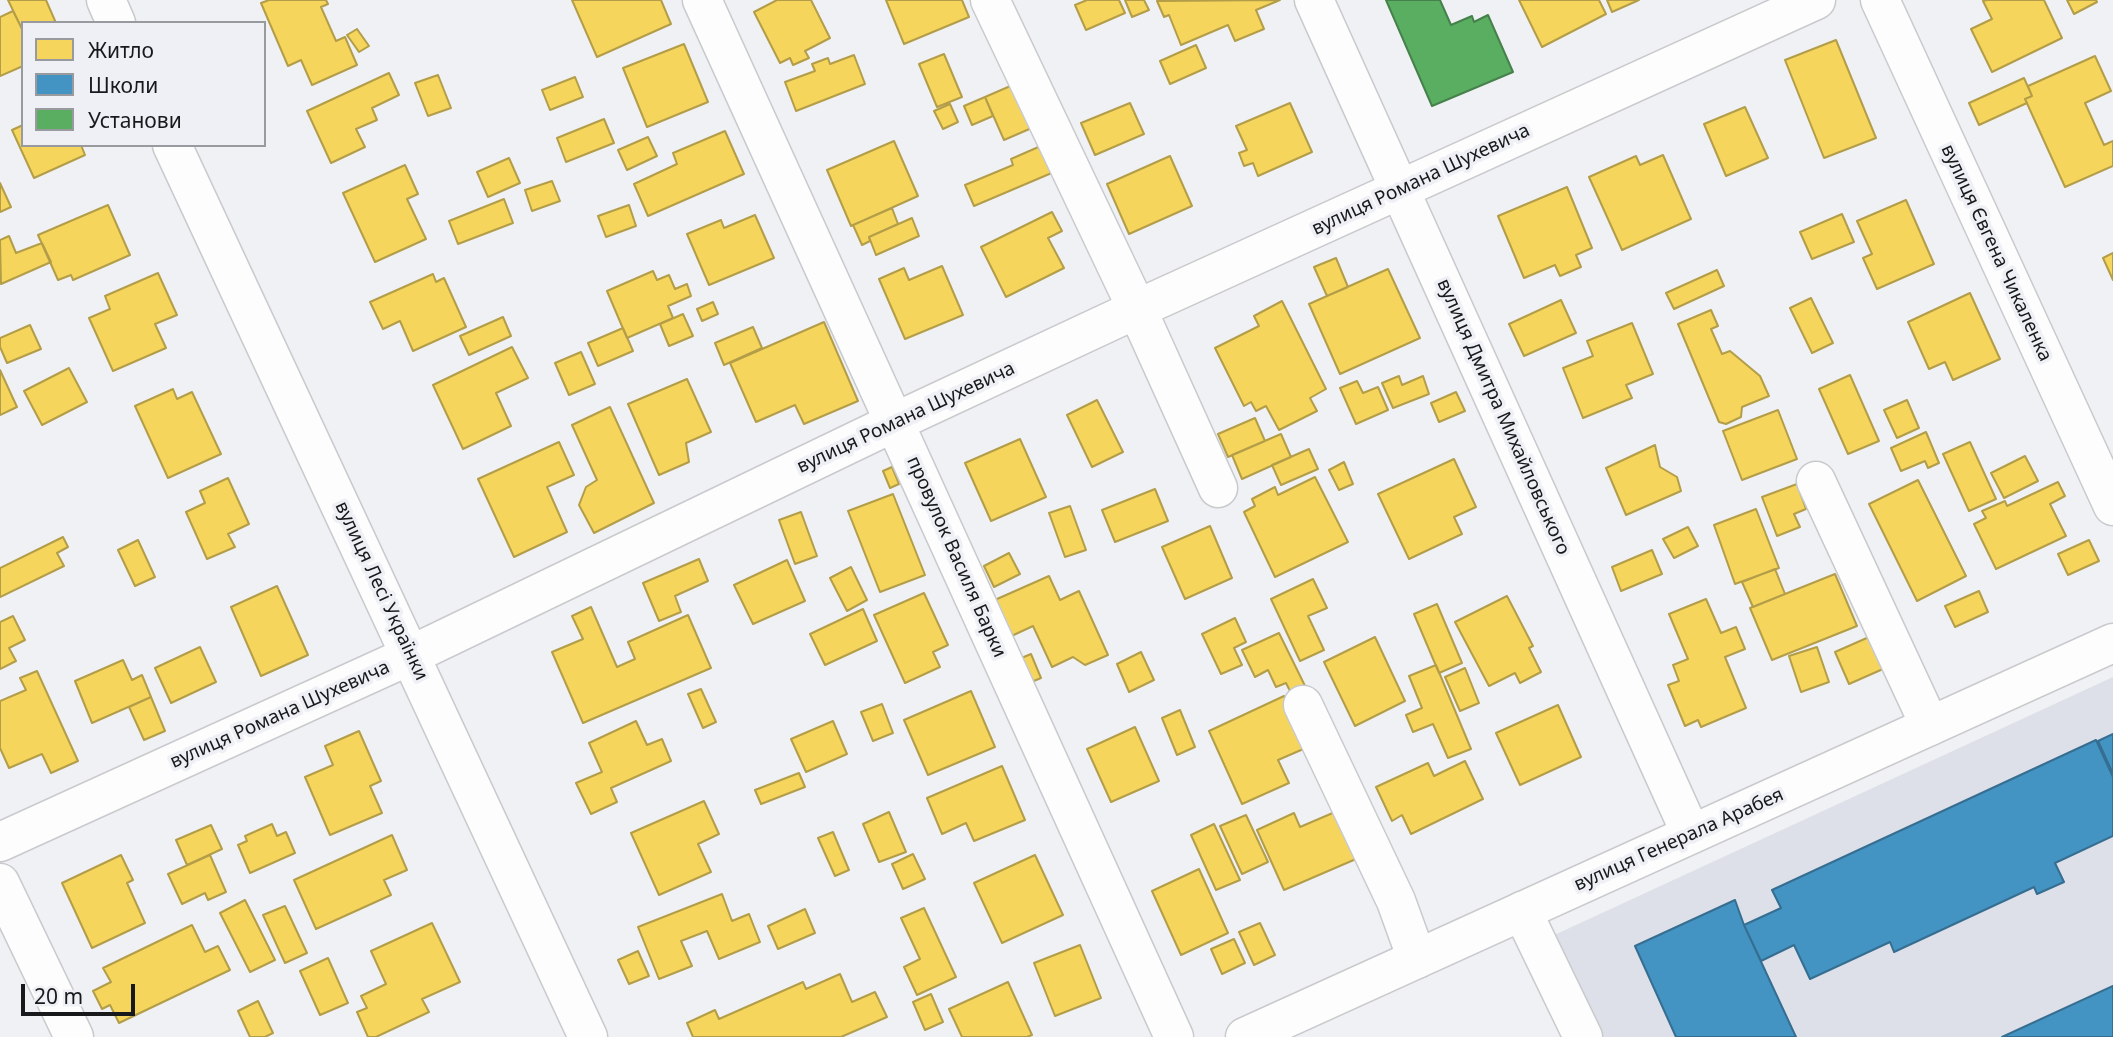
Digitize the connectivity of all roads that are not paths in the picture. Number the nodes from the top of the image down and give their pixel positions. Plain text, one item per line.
1 (106, 0) edge
2 (702, 0) edge
3 (990, 0) edge
4 (1314, 0) edge
5 (1816, 0) edge
6 (1880, 0) edge
7 (115, 21) edge
8 (173, 147) edge
9 (1401, 190) junction
10 (1138, 309) junction
11 (895, 422) junction
12 (1816, 481) dead end
13 (1218, 488) dead end
14 (2113, 506) edge
15 (2113, 643) edge
16 (411, 655) junction
17 (1303, 705) dead end
18 (1930, 726) junction
19 (1691, 834) junction
20 (0, 842) edge
21 (0, 883) edge
22 (1522, 912) junction
23 (1416, 959) junction
24 (74, 1037) edge
25 (588, 1037) edge
26 (1174, 1037) edge
27 (1245, 1037) edge
28 (1583, 1037) edge

1 - 7 street
2 - 11 street, провулок Василя Барки
3 - 10 street
4 - 9 street, вулиця Дмитра Михайловського
5 - 9 street, вулиця Романа Шухевича
6 - 14 street, вулиця Євгена Чикаленка
8 - 16 street, вулиця Лесі Українки
9 - 10 street, вулиця Романа Шухевича
9 - 19 street, вулиця Дмитра Михайловського
10 - 11 street, вулиця Романа Шухевича
10 - 13 street
11 - 16 street, вулиця Романа Шухевича
11 - 26 street, провулок Василя Барки
12 - 18 street
15 - 18 street, вулиця Генерала Арабея
16 - 20 street, вулиця Романа Шухевича
16 - 25 street, вулиця Лесі Українки
17 - 23 street
18 - 19 street, вулиця Генерала Арабея
19 - 22 street, вулиця Генерала Арабея
21 - 24 street
22 - 23 street, вулиця Генерала Арабея
22 - 28 street
23 - 27 street, вулиця Генерала Арабея

